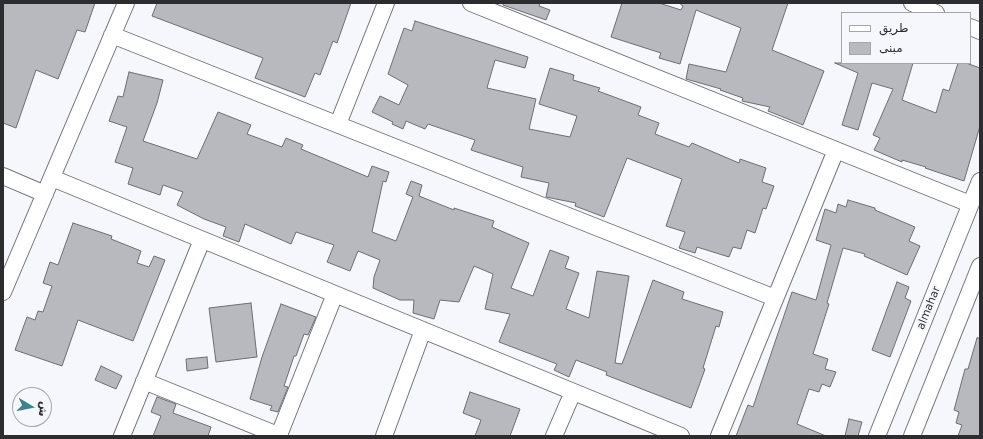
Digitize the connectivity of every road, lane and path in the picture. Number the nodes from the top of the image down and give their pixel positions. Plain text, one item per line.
1 (126, 3) edge
2 (386, 3) edge
3 (471, 3) edge
4 (912, 3) edge
5 (934, 12) edge
6 (112, 35) junction
7 (338, 124) junction
8 (836, 150) junction
9 (3, 176) edge
10 (52, 178) junction
11 (980, 181) edge
12 (45, 194) junction
13 (970, 204) junction
14 (202, 240) junction
15 (980, 266) edge
16 (3, 292) edge
17 (336, 294) junction
18 (775, 298) junction
19 (423, 330) junction
20 (144, 381) junction
21 (573, 392) junction
22 (122, 436) edge
23 (280, 436) edge
24 (384, 436) edge
25 (554, 436) edge
26 (681, 436) edge
27 (719, 436) edge
28 (877, 436) edge
29 (912, 436) edge

1 - 6 street
2 - 7 street
3 - 8 street
4 - 5 street
6 - 7 street
6 - 10 street
7 - 18 street
8 - 13 street
8 - 18 street
9 - 12 street
10 - 12 street
10 - 14 street
11 - 13 street, almahar
12 - 16 street
13 - 28 street, almahar
14 - 17 street
14 - 20 street
15 - 29 street
17 - 19 street
17 - 23 street
18 - 27 street
19 - 21 street
19 - 24 street
20 - 22 street
20 - 23 street
21 - 25 street
21 - 26 street

